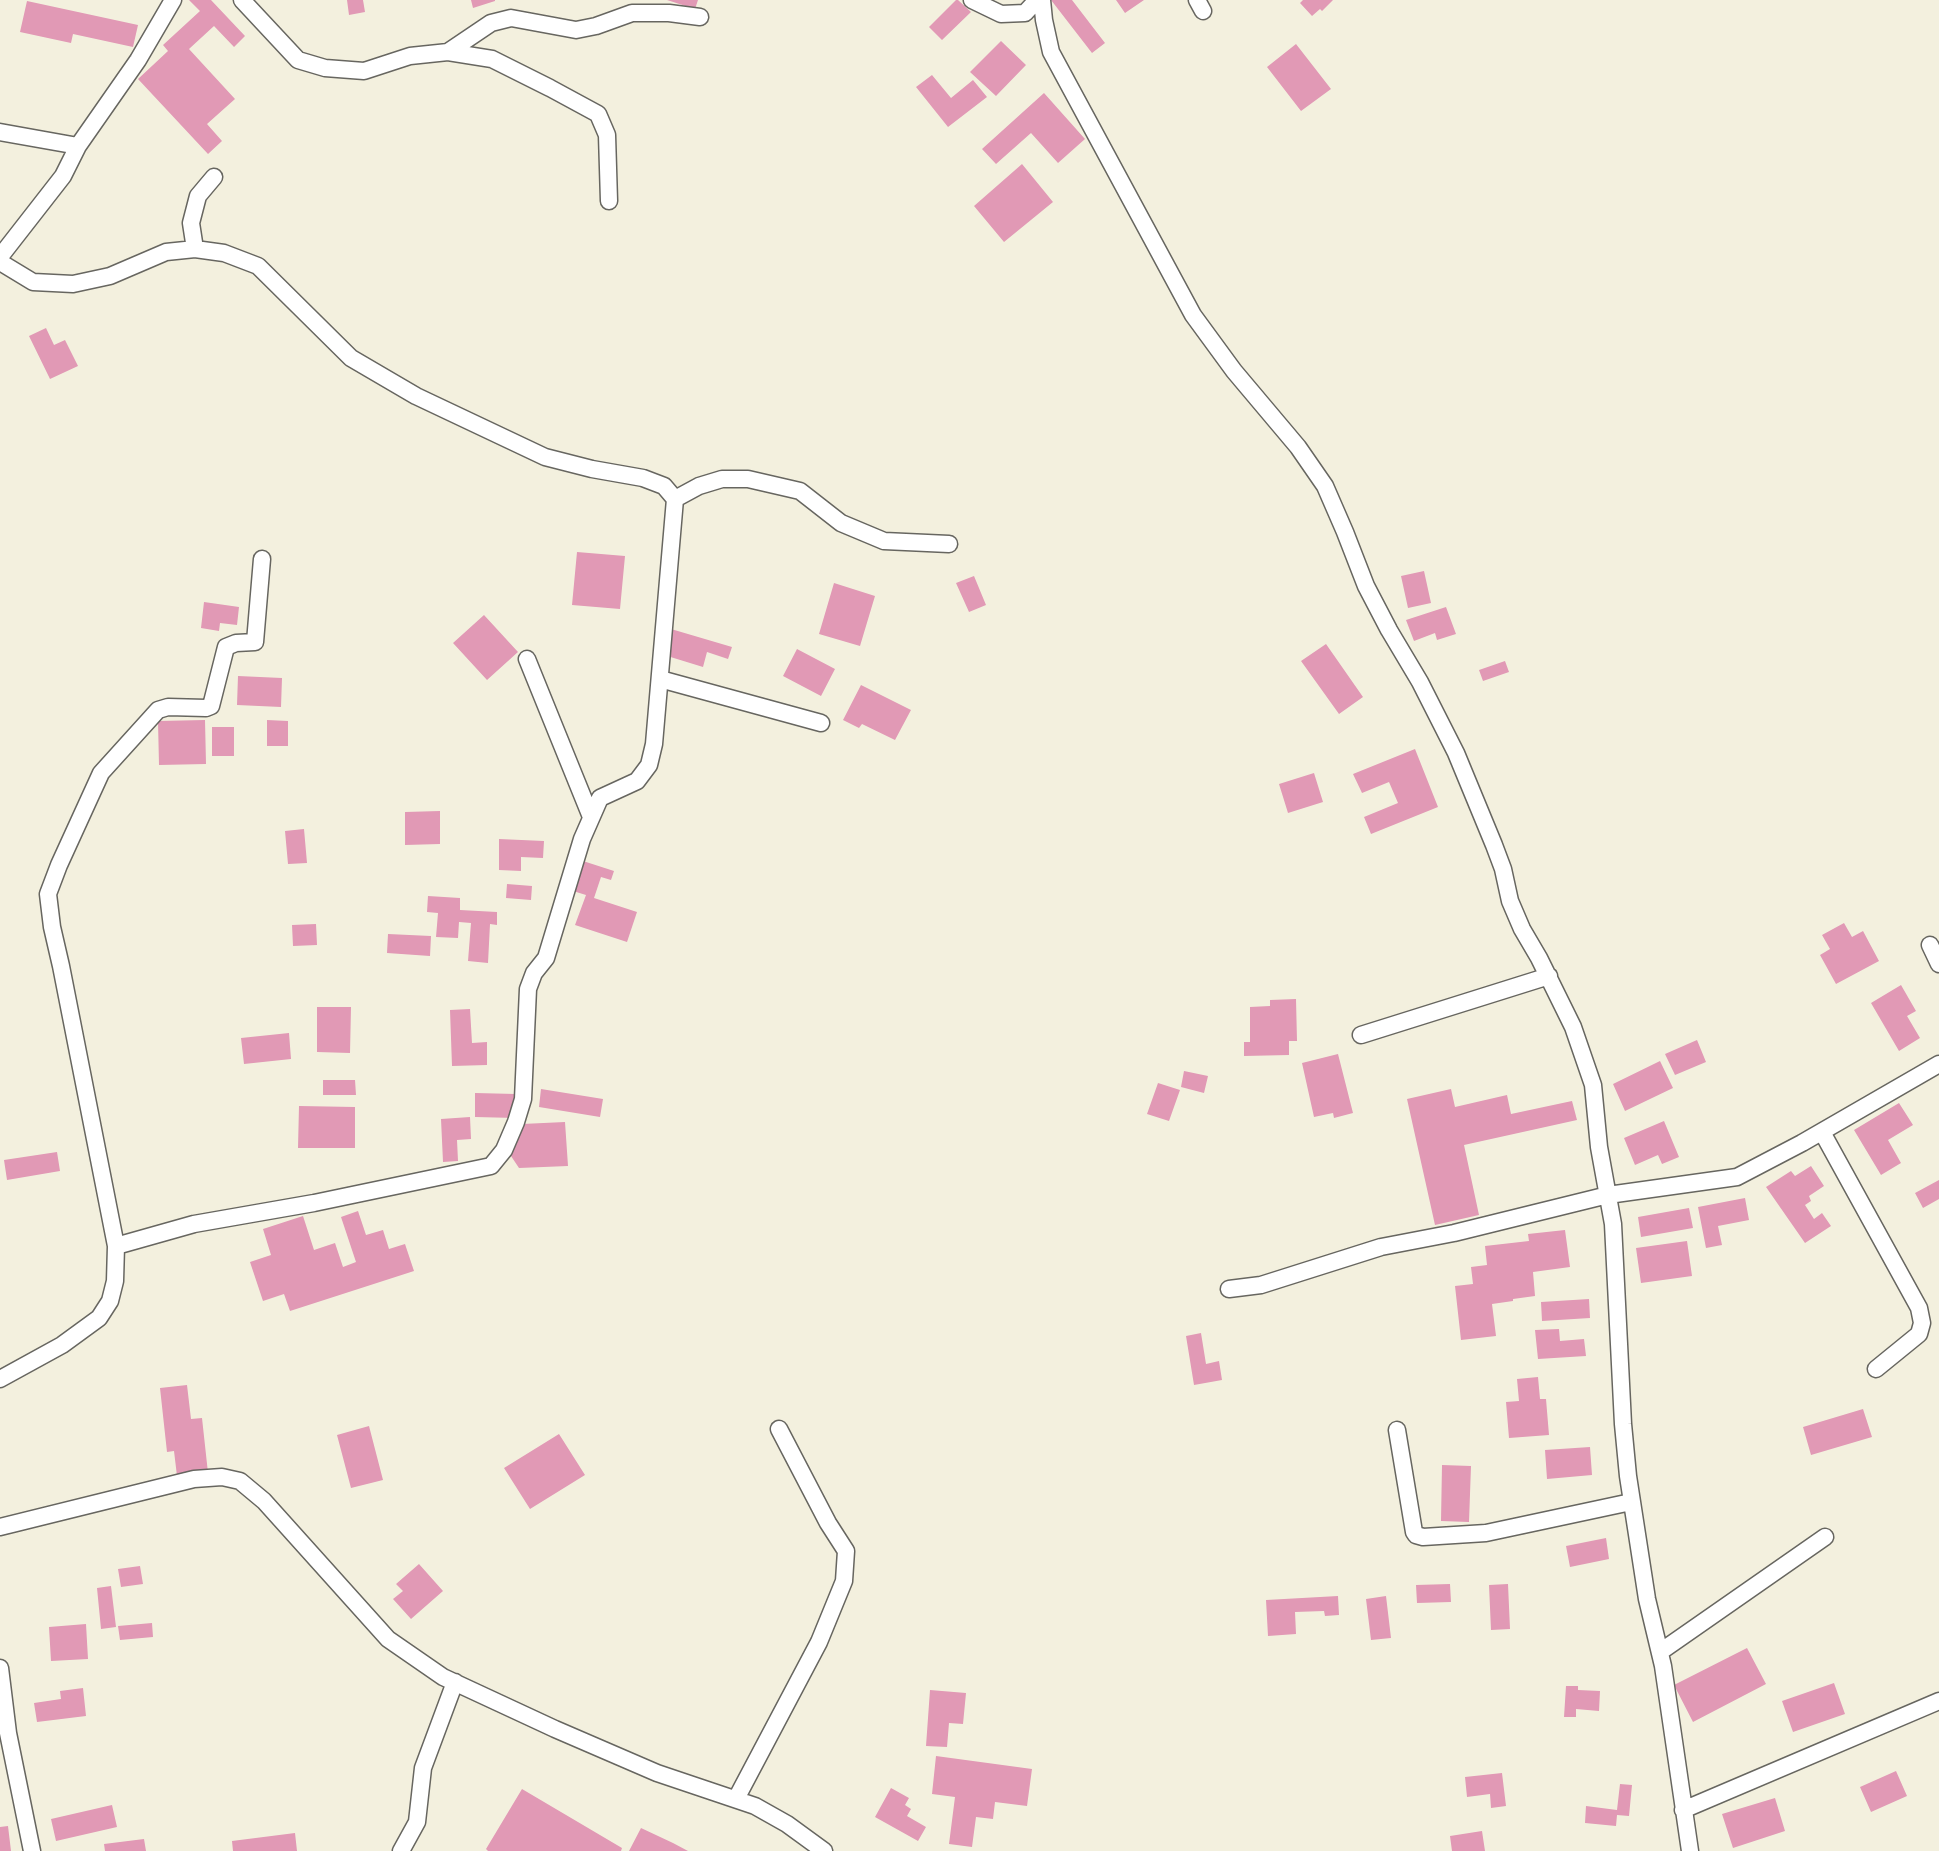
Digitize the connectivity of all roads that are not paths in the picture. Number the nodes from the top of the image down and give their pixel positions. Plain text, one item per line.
1 (173, 0) edge
2 (242, 0) edge
3 (972, 0) edge
4 (1037, 0) edge
5 (1042, 0) edge
6 (700, 17) dead end
7 (448, 52) junction
8 (0, 132) edge
9 (78, 146) junction
10 (214, 177) dead end
11 (609, 201) dead end
12 (195, 249) junction
13 (1, 257) edge
14 (675, 499) junction
15 (949, 544) dead end
16 (262, 559) dead end
17 (527, 659) dead end
18 (660, 679) junction
19 (821, 723) dead end
20 (591, 817) junction
21 (1930, 945) dead end
22 (1939, 964) edge
23 (1549, 976) junction
24 (1361, 1035) dead end
25 (1939, 1064) edge
26 (1822, 1132) junction
27 (1608, 1195) junction
28 (116, 1246) junction
29 (1229, 1289) dead end
30 (1876, 1369) dead end
31 (0, 1379) edge
32 (779, 1429) dead end
33 (1397, 1430) dead end
34 (1631, 1502) junction
35 (0, 1527) edge
36 (1825, 1537) dead end
37 (1660, 1652) junction
38 (0, 1668) edge
39 (455, 1682) junction
40 (2, 1699) edge
41 (1939, 1701) edge
42 (736, 1799) junction
43 (1684, 1810) junction
44 (32, 1851) edge
45 (401, 1851) edge
46 (824, 1851) edge
47 (1690, 1851) edge

1 - 9 street
2 - 7 street
3 - 4 street
5 - 23 street
6 - 7 street
7 - 11 street
8 - 9 street
9 - 13 street
10 - 12 street
12 - 13 street
12 - 14 street
14 - 15 street
14 - 18 street
16 - 28 street
17 - 20 street
18 - 19 street
18 - 20 street
20 - 28 street
21 - 22 street
23 - 24 street
23 - 27 street
25 - 26 street
26 - 27 street
26 - 30 street
27 - 29 street
27 - 34 street
28 - 31 street
32 - 42 street
33 - 34 street
34 - 37 street
35 - 39 street
36 - 37 street
37 - 43 street
38 - 40 street
39 - 42 street
39 - 45 street
40 - 44 street
41 - 43 street
42 - 46 street
43 - 47 street

